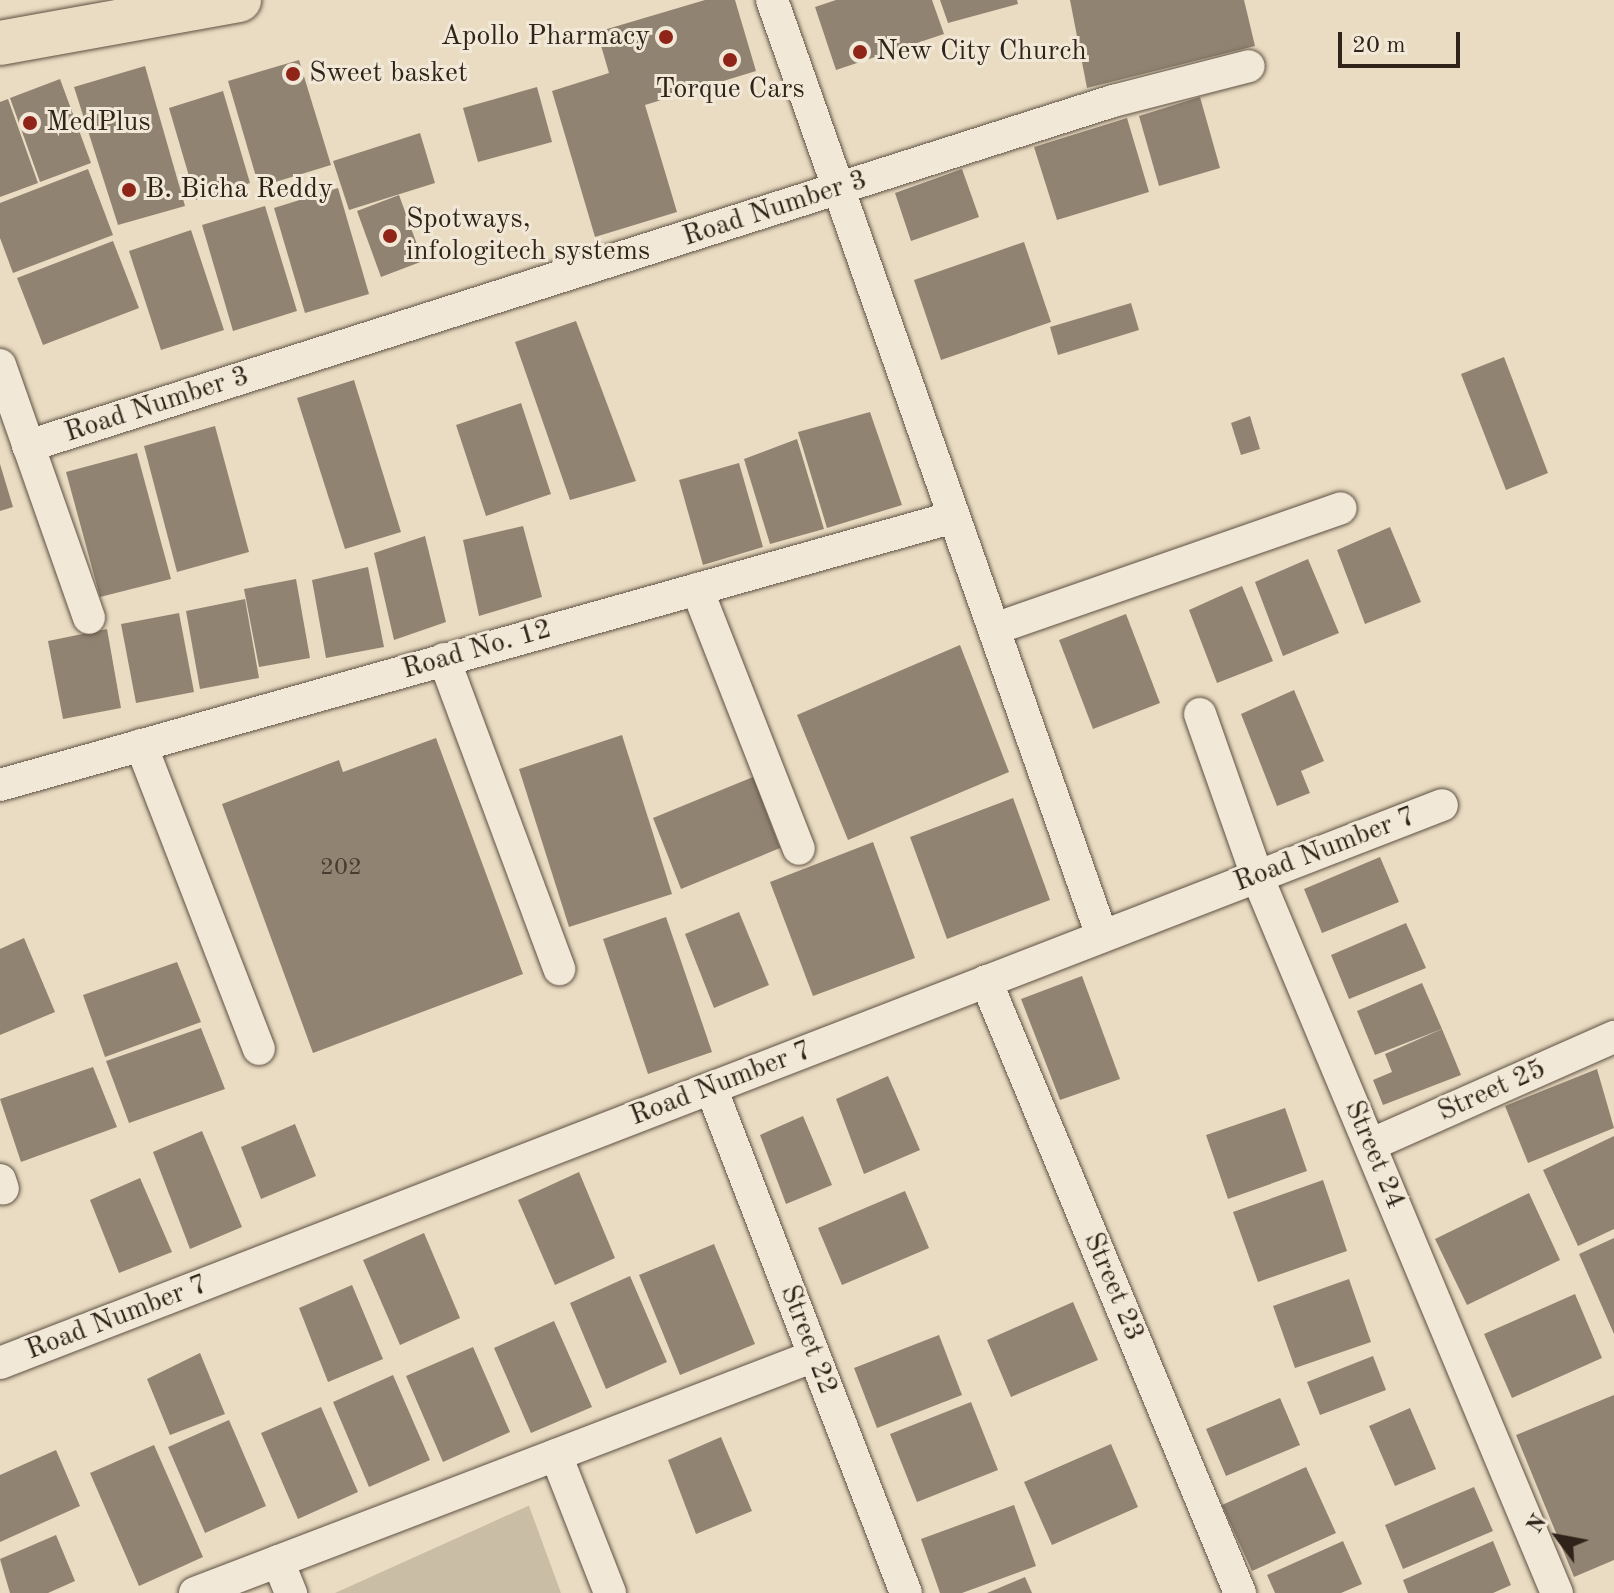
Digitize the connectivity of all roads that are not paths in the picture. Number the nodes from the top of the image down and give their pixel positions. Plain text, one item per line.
1 (239, 0) edge
2 (772, 0) edge
3 (0, 43) edge
4 (1249, 66) dead end
5 (838, 189) junction
6 (0, 365) edge
7 (28, 446) junction
8 (1341, 508) dead end
9 (954, 517) junction
10 (697, 589) junction
11 (89, 618) dead end
12 (994, 629) junction
13 (444, 659) junction
14 (1200, 714) dead end
15 (141, 745) junction
16 (0, 785) edge
17 (1442, 805) dead end
18 (799, 849) dead end
19 (1257, 876) junction
20 (1102, 936) junction
21 (559, 969) dead end
22 (986, 981) junction
23 (1614, 1037) edge
24 (259, 1049) dead end
25 (711, 1088) junction
26 (1370, 1145) junction
27 (814, 1356) junction
28 (0, 1363) edge
29 (556, 1455) junction
30 (278, 1561) junction
31 (195, 1593) edge
32 (291, 1593) edge
33 (610, 1593) edge
34 (906, 1593) edge
35 (1240, 1593) edge
36 (1557, 1593) edge

1 - 3 main road
2 - 5 street
4 - 5 street, Road Number 3
5 - 7 street, Road Number 3
5 - 9 street
6 - 7 street
7 - 11 street
8 - 12 street
9 - 10 street, Road No. 12
9 - 12 street
10 - 13 street, Road No. 12
10 - 18 street
12 - 20 street
13 - 15 street, Road No. 12
13 - 21 street
14 - 19 street, Street 24
15 - 16 street, Road No. 12
15 - 24 street
17 - 19 street, Road Number 7
19 - 20 street, Road Number 7
19 - 26 street, Street 24
20 - 22 street, Road Number 7
22 - 25 street, Road Number 7
22 - 35 street, Street 23
23 - 26 street, Street 25
25 - 27 street, Street 22
25 - 28 street, Road Number 7
26 - 36 street, Street 24
27 - 29 street
27 - 34 street, Street 22
29 - 30 street
29 - 33 street
30 - 31 street
30 - 32 street

